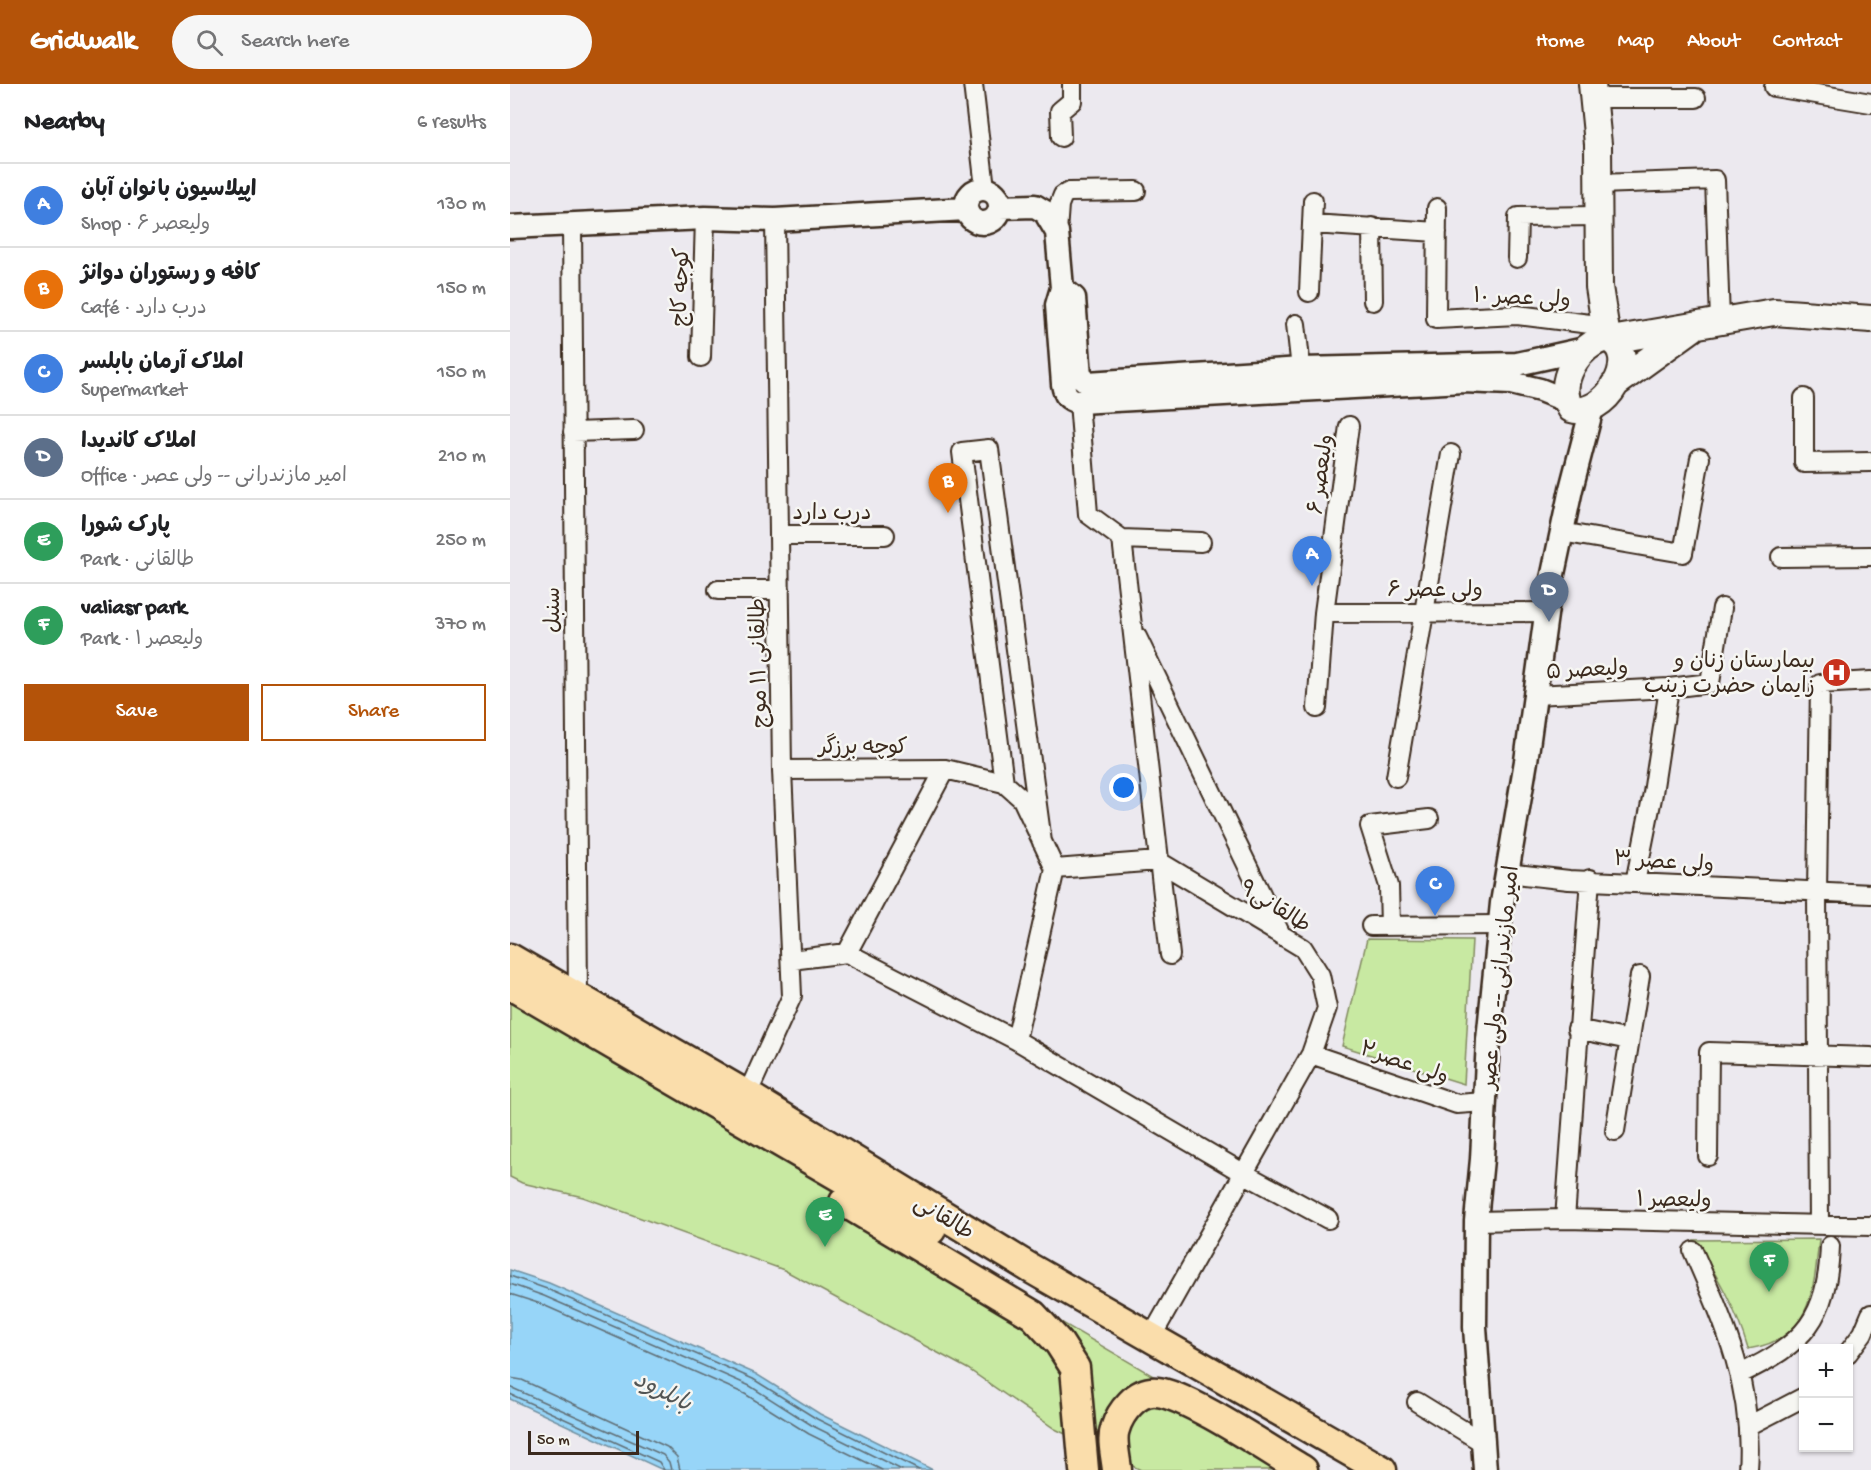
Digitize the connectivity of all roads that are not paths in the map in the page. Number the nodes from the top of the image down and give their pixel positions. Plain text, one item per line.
1 (973, 84) edge
2 (1072, 84) edge
3 (1774, 87) dead end
4 (1592, 91) edge
5 (1696, 98) dead end
6 (1871, 103) edge
7 (1061, 137) dead end
8 (1598, 184) junction
9 (985, 188) junction
10 (1136, 191) dead end
11 (1313, 201) dead end
12 (1000, 207) junction
13 (1437, 208) dead end
14 (966, 209) junction
15 (1598, 216) junction
16 (705, 218) junction
17 (775, 220) junction
18 (572, 224) junction
19 (1312, 224) junction
20 (510, 227) edge
21 (1372, 227) junction
22 (1057, 232) junction
23 (1437, 232) junction
24 (1518, 258) dead end
25 (1062, 288) junction
26 (1309, 292) dead end
27 (1372, 301) dead end
28 (1867, 319) edge
29 (1709, 322) junction
30 (1296, 324) dead end
31 (1602, 338) junction
32 (700, 357) dead end
33 (1301, 369) junction
34 (1250, 383) junction
35 (1614, 385) junction
36 (1804, 398) dead end
37 (1079, 402) junction
38 (1576, 406) junction
39 (1349, 426) dead end
40 (634, 430) dead end
41 (573, 432) junction
42 (1451, 454) dead end
43 (1700, 458) dead end
44 (1871, 462) edge
45 (1561, 532) junction
46 (779, 535) junction
47 (885, 535) dead end
48 (1122, 539) junction
49 (1201, 542) dead end
50 (1871, 556) edge
51 (1782, 557) dead end
52 (718, 590) dead end
53 (780, 590) junction
54 (1722, 608) dead end
55 (1424, 612) junction
56 (1546, 612) junction
57 (1324, 613) junction
58 (1131, 624) junction
59 (1871, 681) edge
60 (1669, 688) junction
61 (1535, 695) junction
62 (1317, 708) dead end
63 (945, 769) junction
64 (782, 770) junction
65 (1396, 777) dead end
66 (1004, 783) junction
67 (1429, 819) dead end
68 (1042, 842) junction
69 (1158, 861) junction
70 (1055, 869) junction
71 (1507, 873) junction
72 (1590, 879) junction
73 (1635, 884) junction
74 (1817, 893) junction
75 (1871, 894) edge
76 (1500, 925) junction
77 (1371, 926) dead end
78 (1390, 926) junction
79 (1281, 935) junction
80 (847, 953) junction
81 (1170, 955) dead end
82 (510, 958) edge
83 (791, 960) junction
84 (1640, 976) dead end
85 (510, 985) edge
86 (578, 997) junction
87 (1577, 1029) junction
88 (1016, 1040) junction
89 (1629, 1040) junction
90 (1311, 1054) junction
91 (1819, 1056) junction
92 (1871, 1058) edge
93 (747, 1095) junction
94 (1485, 1102) junction
95 (1614, 1131) dead end
96 (792, 1149) junction
97 (1708, 1156) dead end
98 (1243, 1173) junction
99 (1328, 1219) dead end
100 (1565, 1219) junction
101 (1476, 1221) junction
102 (1819, 1225) junction
103 (1871, 1226) edge
104 (1830, 1246) dead end
105 (1693, 1251) dead end
106 (1871, 1314) edge
107 (1152, 1336) junction
108 (1853, 1346) edge
109 (1740, 1374) junction
110 (1801, 1398) edge
111 (1418, 1402) dead end
112 (1748, 1426) junction
113 (1482, 1442) junction
114 (1084, 1470) edge
115 (1118, 1470) edge
116 (1303, 1470) edge
117 (1348, 1470) edge
118 (1382, 1470) edge
119 (1485, 1470) edge
120 (1748, 1470) edge

1 - 9 street
2 - 7 street
3 - 6 street
4 - 5 street
4 - 8 main road
8 - 15 main road
8 - 29 street
9 - 12 street
9 - 14 street
10 - 22 street
11 - 19 street
12 - 14 street
12 - 22 street
13 - 23 street
14 - 17 street
15 - 24 street
15 - 31 main road
16 - 17 street
16 - 18 street
16 - 32 street, کوجه کاج
17 - 46 street, طالقانی ۱۱ موج
18 - 20 street
18 - 41 street, سنبل
19 - 21 street
19 - 26 street
21 - 23 street
21 - 27 street
22 - 25 street
23 - 31 street, ولی عصر ۱۰
25 - 34 street
25 - 37 street
28 - 29 main road
29 - 31 main road
29 - 35 main road
30 - 33 street
31 - 33 street
31 - 35 main road
31 - 38 main road
33 - 34 street
34 - 37 street
34 - 38 street
35 - 38 main road
36 - 44 street
37 - 48 street
38 - 45 street, امیر مازندرانی -- ولی عصر
39 - 57 street, ولیعصر ۶
40 - 41 street
41 - 86 street, سنبل
42 - 55 street
43 - 45 street
45 - 56 street, امیر مازندرانی -- ولی عصر
46 - 47 street, درب دارد
46 - 53 street, طالقانی ۱۱ موج
48 - 49 street
48 - 58 street
50 - 51 street
52 - 53 street
53 - 64 street, طالقانی ۱۱ موج
54 - 60 street, ولیعصر ۵
55 - 56 street, ولی عصر ۶
55 - 57 street, ولی عصر ۶
55 - 65 street
56 - 61 street, امیر مازندرانی -- ولی عصر
57 - 62 street, ولیعصر ۶
58 - 69 street
58 - 79 street
59 - 74 street
60 - 61 street, ولیعصر ۵
60 - 73 street
61 - 71 street, امیر مازندرانی -- ولی عصر
63 - 64 street, کوچه برزگر
63 - 66 street, کوچه برزگر
63 - 80 street
64 - 83 street, طالقانی ۱۱ موج
66 - 68 street
66 - 68 street
67 - 78 street
68 - 70 street
69 - 70 street
69 - 79 street, طالقانی۹
69 - 81 street
70 - 88 street
71 - 72 street, ولی عصر ۳
71 - 76 street, امیر مازندرانی -- ولی عصر
72 - 73 street, ولی عصر ۳
72 - 87 street
73 - 74 street, ولی عصر ۳
74 - 75 street, ولی عصر ۳
74 - 91 street
76 - 78 street
76 - 94 street, امیر مازندرانی -- ولی عصر
77 - 78 street
79 - 90 street, طالقانی۹
80 - 83 street
80 - 88 street
82 - 86 main road, طالقانی
83 - 93 street, طالقانی ۱۱ موج
84 - 89 street
85 - 96 main road, طالقانی
86 - 93 main road, طالقانی
87 - 89 street
87 - 100 street
88 - 98 street
89 - 95 street
90 - 94 street, ولی عصر۲
90 - 98 street, طالقانی۹
91 - 92 street
91 - 97 street
91 - 102 street
93 - 107 main road, طالقانی
94 - 101 street, امیر مازندرانی -- ولی عصر
96 - 114 main road
96 - 117 main road, طالقانی
98 - 99 street
98 - 107 street, طالقانی۹
100 - 101 street, ولیعصر ۱
100 - 102 street, ولیعصر ۱
101 - 113 street, امیر مازندرانی -- ولی عصر
102 - 103 street, ولیعصر ۱
104 - 109 street
105 - 109 street
106 - 108 street
107 - 118 main road, طالقانی
109 - 112 street
110 - 112 street
111 - 113 street
112 - 120 street
113 - 119 street, امیر مازندرانی -- ولی عصر
115 - 116 main road

